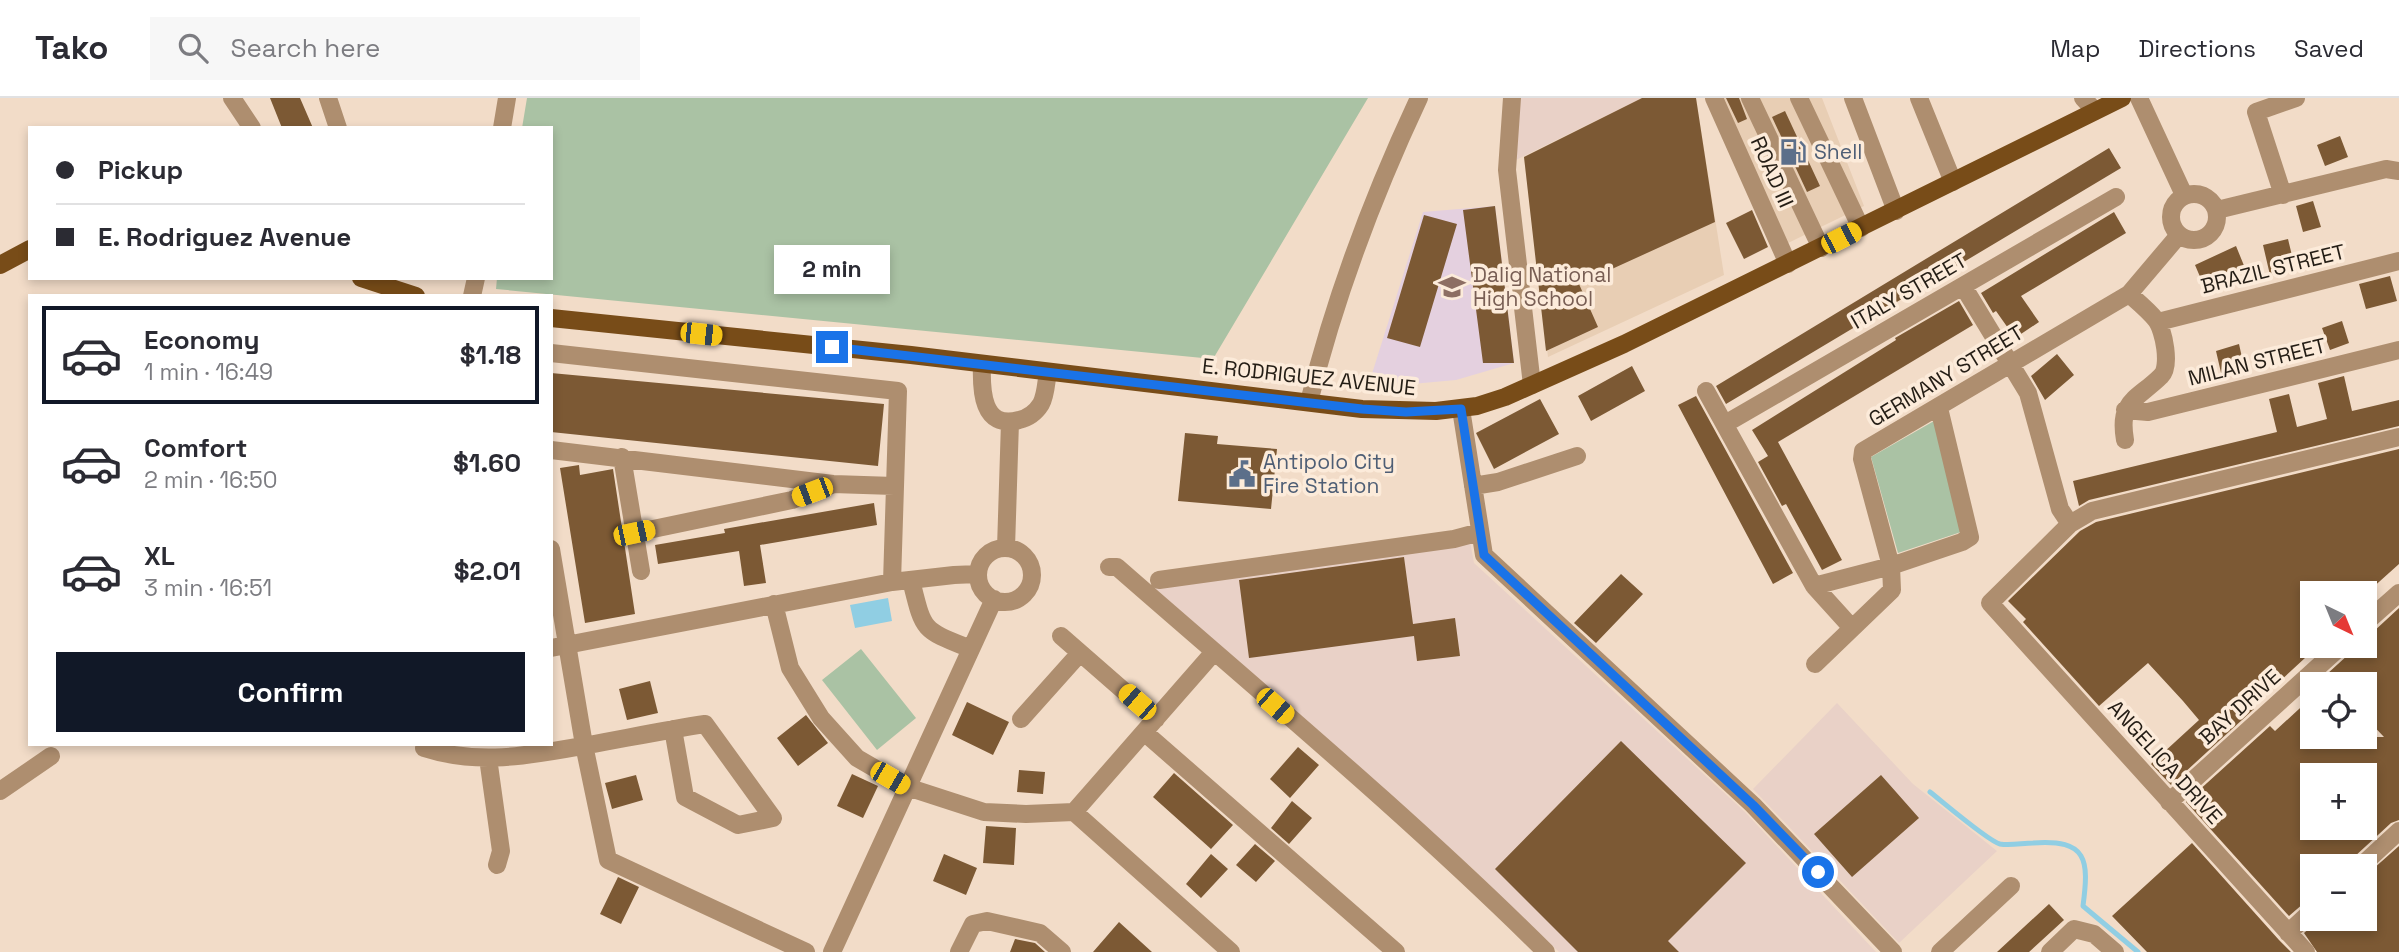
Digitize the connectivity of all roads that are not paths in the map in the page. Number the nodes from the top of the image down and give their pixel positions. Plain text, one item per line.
1 (232, 98) edge
2 (328, 98) edge
3 (508, 98) edge
4 (1419, 98) edge
5 (1512, 98) edge
6 (1714, 98) edge
7 (1750, 98) edge
8 (1799, 98) edge
9 (1853, 98) edge
10 (1919, 98) edge
11 (2122, 98) edge
12 (2139, 98) edge
13 (2295, 98) edge
14 (2089, 104) edge
15 (251, 126) edge
16 (337, 126) edge
17 (502, 126) edge
18 (2399, 171) edge
19 (1952, 182) junction
20 (2184, 195) junction
21 (2283, 195) junction
22 (2116, 197) dead end
23 (2217, 210) junction
24 (1896, 211) junction
25 (1861, 228) junction
26 (2179, 235) junction
27 (1821, 248) junction
28 (28, 250) edge
29 (2399, 261) edge
30 (0, 264) edge
31 (1788, 264) junction
32 (389, 283) edge
33 (1963, 286) junction
34 (412, 294) edge
35 (2129, 294) junction
36 (553, 318) edge
37 (2158, 322) junction
38 (2399, 350) edge
39 (553, 353) edge
40 (982, 364) junction
41 (2010, 365) junction
42 (1048, 372) junction
43 (1532, 386) junction
44 (1706, 391) dead end
45 (1309, 402) junction
46 (1939, 408) junction
47 (1461, 409) junction
48 (2125, 410) junction
49 (1010, 422) junction
50 (1725, 424) junction
51 (2399, 437) edge
52 (2125, 440) dead end
53 (553, 450) edge
54 (1577, 456) dead end
55 (622, 457) junction
56 (832, 484) junction
57 (894, 486) junction
58 (1473, 486) junction
59 (2065, 517) junction
60 (1480, 532) junction
61 (634, 533) junction
62 (1006, 548) junction
63 (1891, 566) junction
64 (1109, 567) dead end
65 (641, 571) dead end
66 (553, 574) edge
67 (978, 575) junction
68 (911, 579) junction
69 (1159, 580) dead end
70 (892, 582) junction
71 (1814, 586) junction
72 (2399, 593) edge
73 (994, 599) junction
74 (774, 604) junction
75 (2377, 612) edge
76 (1852, 628) junction
77 (1061, 636) dead end
78 (559, 647) edge
79 (971, 649) junction
80 (1214, 652) junction
81 (1080, 653) junction
82 (2328, 658) edge
83 (1815, 664) dead end
84 (1021, 719) dead end
85 (1150, 725) junction
86 (673, 729) junction
87 (584, 746) junction
88 (424, 748) dead end
89 (51, 756) dead end
90 (488, 758) junction
91 (907, 787) junction
92 (0, 791) edge
93 (2169, 802) junction
94 (1074, 812) junction
95 (2399, 831) edge
96 (2374, 854) edge
97 (496, 865) dead end
98 (2011, 886) dead end
99 (2300, 922) edge
100 (2288, 933) junction
101 (806, 952) edge
102 (832, 952) edge
103 (959, 952) edge
104 (1062, 952) edge
105 (1231, 952) edge
106 (1396, 952) edge
107 (1546, 952) edge
108 (1893, 952) edge
109 (1940, 952) edge
110 (2050, 952) edge
111 (2115, 952) edge
112 (2305, 952) edge

1 - 15 street
2 - 16 street
3 - 17 street
4 - 45 street
5 - 43 street
6 - 31 street, ROAD III
7 - 27 street
8 - 25 street
9 - 24 street
10 - 19 street
11 - 14 main road, E. RODRIGUEZ AVENUE
12 - 20 street
13 - 21 street
14 - 19 main road, E. RODRIGUEZ AVENUE
18 - 21 street
19 - 24 main road, E. RODRIGUEZ AVENUE
20 - 23 street
20 - 26 street
21 - 23 street
22 - 33 street, ITALY STREET
23 - 26 street
24 - 25 main road, E. RODRIGUEZ AVENUE
25 - 27 main road, E. RODRIGUEZ AVENUE
26 - 35 street, GERMANY STREET
27 - 31 main road, E. RODRIGUEZ AVENUE
28 - 30 main road
29 - 37 street, BRAZIL STREET
31 - 43 main road, E. RODRIGUEZ AVENUE
32 - 34 main road
33 - 41 street
33 - 50 street, ITALY STREET
35 - 37 street
35 - 41 street, GERMANY STREET
36 - 40 main road, E. RODRIGUEZ AVENUE
37 - 48 street
38 - 48 street, MILAN STREET
39 - 57 street
40 - 42 main road, E. RODRIGUEZ AVENUE
40 - 49 street
41 - 46 street, GERMANY STREET
41 - 59 street
42 - 45 main road, E. RODRIGUEZ AVENUE
42 - 49 street
43 - 47 main road, E. RODRIGUEZ AVENUE
44 - 50 street
45 - 47 main road, E. RODRIGUEZ AVENUE
46 - 63 street, GERMANY STREET
46 - 63 street
47 - 58 street
48 - 52 street
49 - 62 street
50 - 71 street
51 - 59 street
53 - 55 street
54 - 58 street
55 - 56 street
55 - 61 street
56 - 57 street
56 - 61 street
57 - 70 street
58 - 60 street
59 - 93 street, ANGELICA DRIVE
60 - 69 street
60 - 108 street
61 - 65 street
62 - 67 street
62 - 73 street
63 - 71 street
63 - 76 street, GERMANY STREET
64 - 80 street
66 - 78 street
67 - 68 street
67 - 73 street
68 - 70 street
68 - 79 street
70 - 74 street
71 - 76 street
72 - 75 street
73 - 79 street
74 - 78 street
74 - 91 street
76 - 83 street, GERMANY STREET
77 - 81 street
78 - 87 street
79 - 91 street
80 - 85 street
80 - 107 street
81 - 84 street
81 - 85 street
82 - 93 street, BAY DRIVE
85 - 94 street
85 - 106 street
86 - 86 street
86 - 87 street
87 - 90 street
87 - 101 street
88 - 90 street
89 - 92 street
90 - 97 street
91 - 94 street
91 - 102 street
93 - 100 street, ANGELICA DRIVE
94 - 105 street
95 - 96 street
98 - 109 street
99 - 100 street
100 - 112 street, ANGELICA DRIVE
103 - 104 street
110 - 111 street

